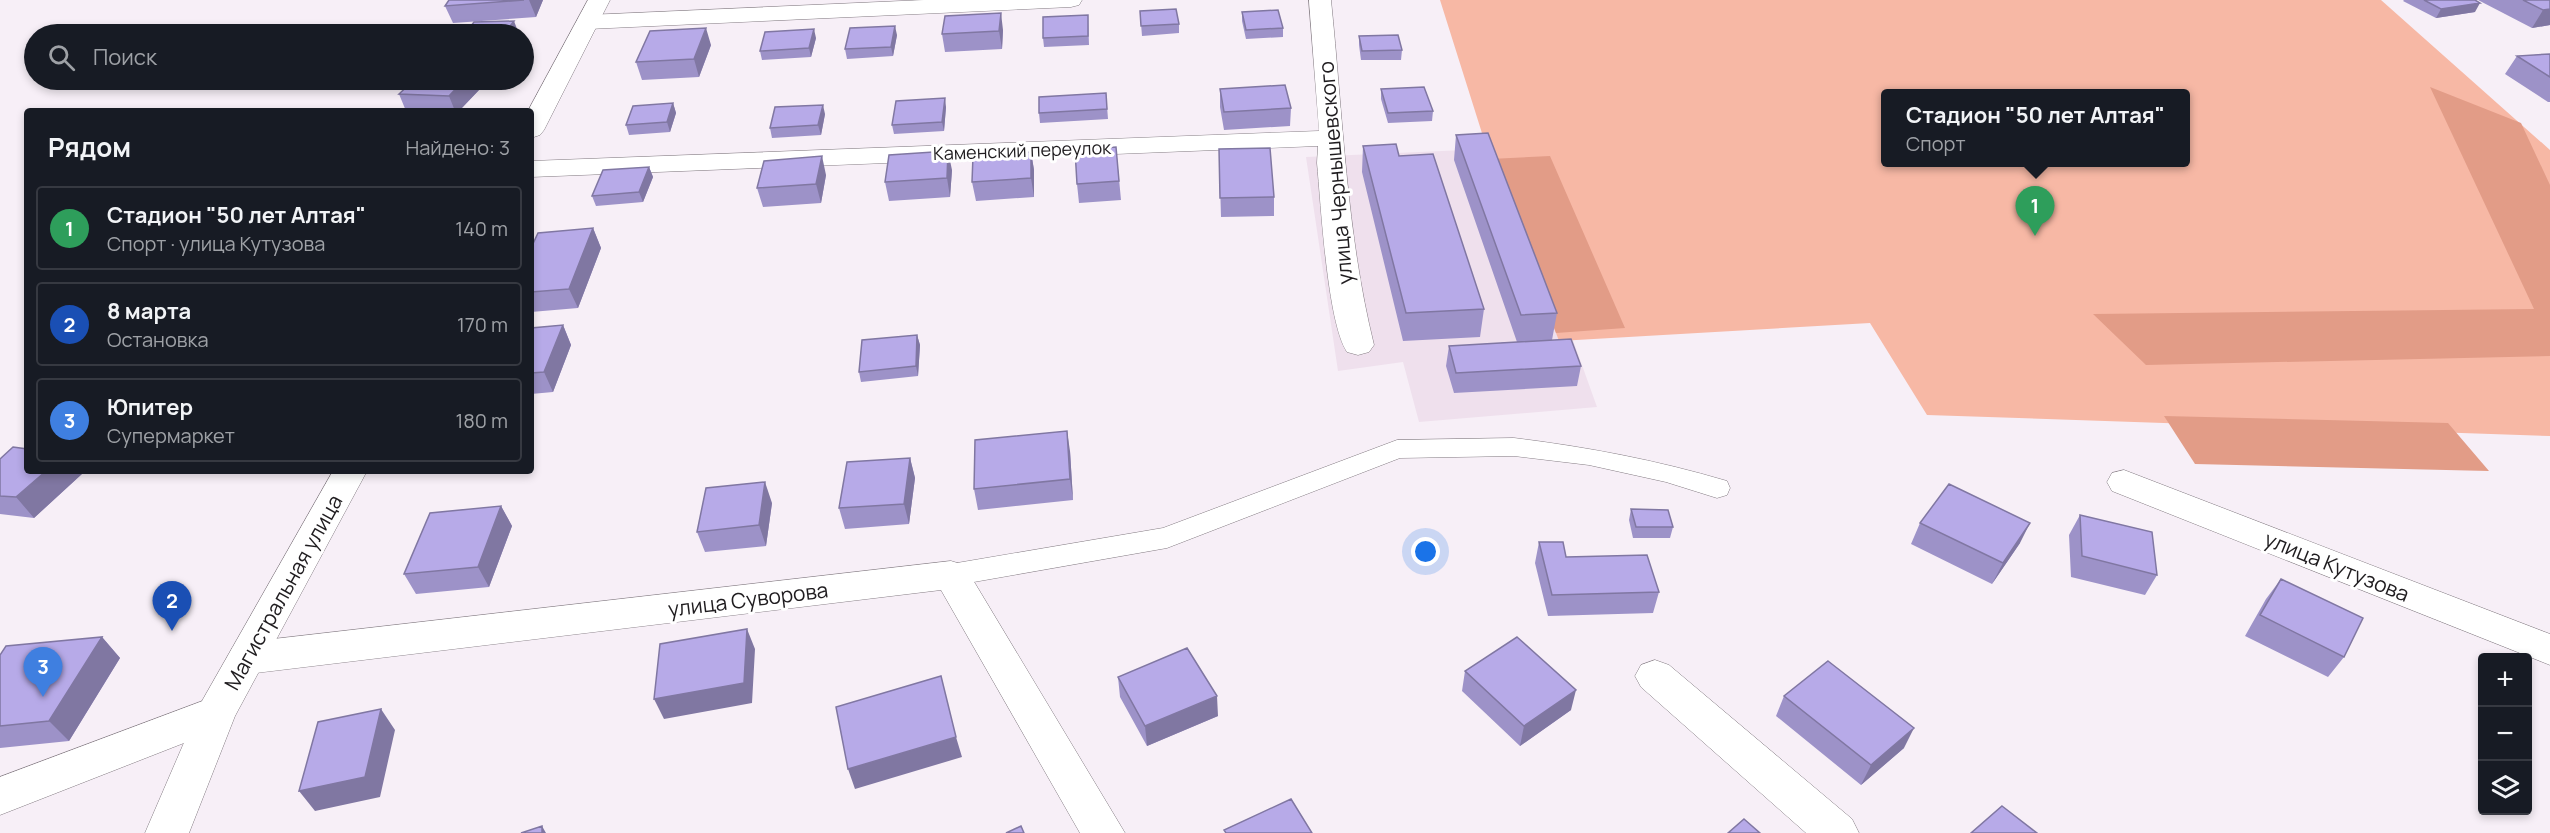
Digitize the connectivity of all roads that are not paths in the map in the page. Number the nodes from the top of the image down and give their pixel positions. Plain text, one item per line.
1 (599, 0) edge
2 (1071, 0) edge
3 (1320, 0) edge
4 (588, 22) junction
5 (534, 124) edge
6 (1332, 138) junction
7 (534, 170) edge
8 (1358, 345) dead end
9 (348, 474) edge
10 (2124, 482) dead end
11 (1717, 488) dead end
12 (951, 575) junction
13 (2550, 650) edge
14 (247, 658) junction
15 (1655, 676) dead end
16 (216, 713) junction
17 (0, 796) edge
18 (167, 833) edge
19 (1103, 833) edge
20 (1837, 833) edge

1 - 4 street
2 - 4 street
3 - 6 street, улица Чернышевского
4 - 5 street
6 - 7 street, Каменский переулок
6 - 8 street, улица Чернышевского
9 - 14 street, Магистральная улица
10 - 13 street, улица Кутузова
11 - 12 lane
12 - 14 street, улица Суворова
12 - 19 street
14 - 16 street, Магистральная улица
15 - 20 street
16 - 17 street, Магистральная улица
16 - 18 street, Магистральная улица

